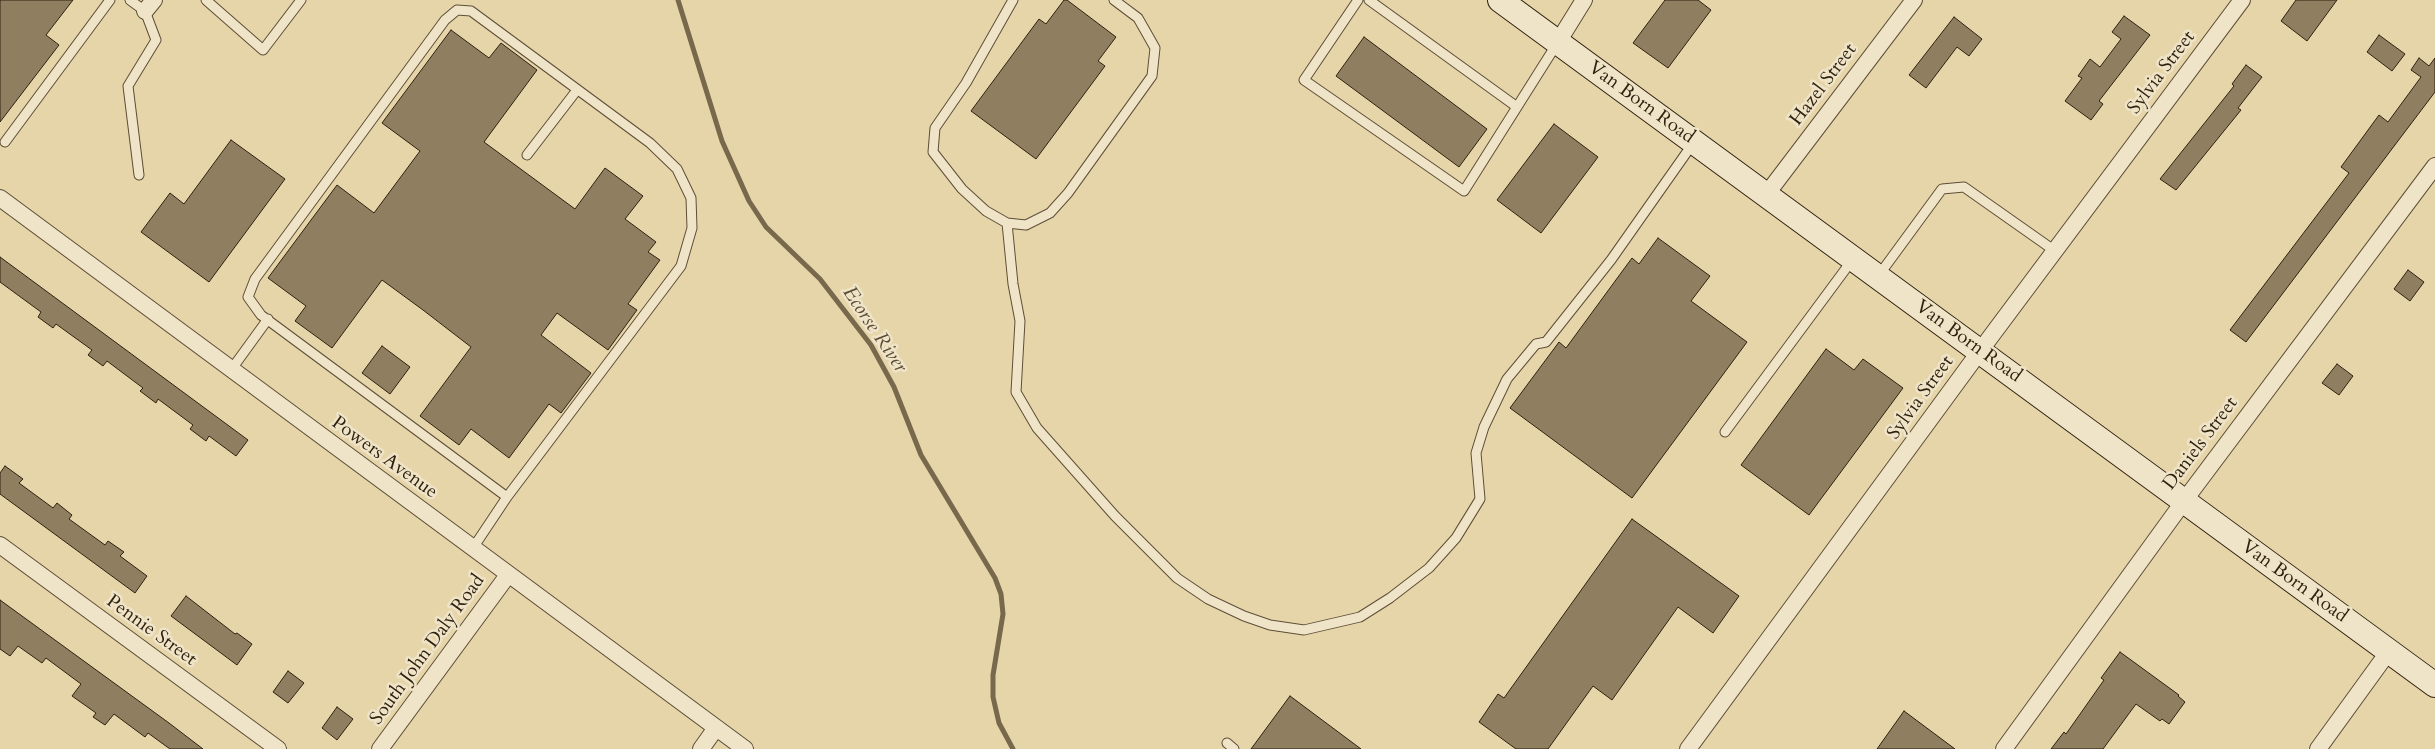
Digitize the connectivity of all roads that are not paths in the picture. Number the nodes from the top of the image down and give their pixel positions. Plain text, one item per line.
1 (110, 0) edge
2 (130, 0) edge
3 (206, 0) edge
4 (301, 0) edge
5 (1013, 0) edge
6 (1114, 0) edge
7 (1358, 0) edge
8 (1369, 0) edge
9 (1500, 0) edge
10 (1584, 0) edge
11 (1914, 0) edge
12 (2242, 0) edge
13 (150, 6) edge
14 (1558, 42) junction
15 (577, 90) junction
16 (1517, 107) junction
17 (5, 142) dead end
18 (1694, 142) junction
19 (527, 155) dead end
20 (2435, 166) edge
21 (139, 175) dead end
22 (1766, 195) junction
23 (1, 202) edge
24 (1007, 223) junction
25 (2055, 251) junction
26 (1853, 258) junction
27 (1878, 277) junction
28 (268, 319) junction
29 (1980, 351) junction
30 (231, 370) junction
31 (1725, 432) dead end
32 (507, 497) junction
33 (2184, 501) junction
34 (0, 545) edge
35 (473, 548) junction
36 (508, 575) junction
37 (2389, 651) junction
38 (2435, 685) edge
39 (716, 728) junction
40 (278, 749) edge
41 (380, 749) edge
42 (701, 749) edge
43 (745, 749) edge
44 (1688, 749) edge
45 (2004, 749) edge
46 (2318, 749) edge

1 - 17 lane
2 - 13 lane
3 - 4 lane
5 - 24 lane
6 - 24 lane
7 - 16 lane
8 - 16 lane
9 - 14 main road, Van Born Road
10 - 14 street
11 - 22 street, Hazel Street
12 - 25 street, Sylvia Street
13 - 21 lane
14 - 16 lane
14 - 18 main road, Van Born Road
15 - 19 lane
15 - 28 lane
15 - 32 lane
18 - 22 main road, Van Born Road
18 - 24 lane
20 - 33 street, Daniels Street
22 - 26 main road, Van Born Road
23 - 30 street, Powers Avenue
25 - 27 lane
25 - 29 street, Sylvia Street
26 - 27 main road, Van Born Road
26 - 31 lane
27 - 29 main road, Van Born Road
28 - 30 lane
28 - 32 lane
29 - 33 main road, Van Born Road
29 - 44 street, Sylvia Street
30 - 35 street, Powers Avenue
32 - 35 lane
33 - 37 main road, Van Born Road
33 - 45 street, Daniels Street
34 - 40 street, Pennie Street
35 - 36 street, Powers Avenue
36 - 39 street, Powers Avenue
36 - 41 street, South John Daly Road
37 - 38 main road, Van Born Road
37 - 46 street
39 - 42 street
39 - 43 street, Powers Avenue

